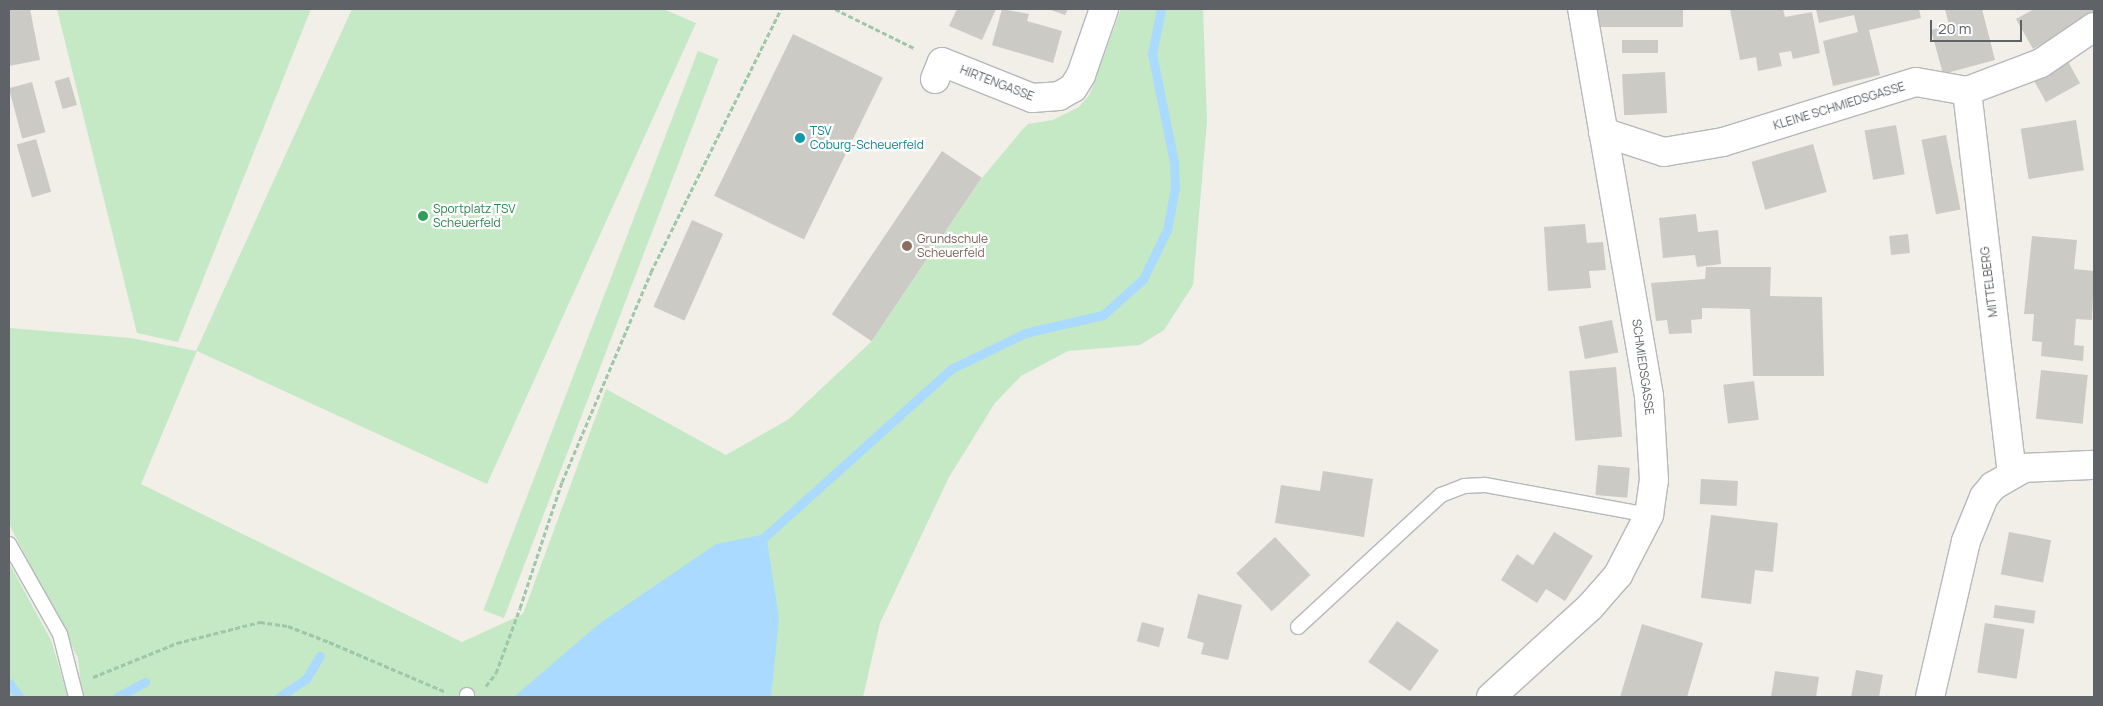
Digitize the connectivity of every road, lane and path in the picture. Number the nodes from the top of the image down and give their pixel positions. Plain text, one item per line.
1 (780, 9) edge
2 (836, 9) edge
3 (1104, 9) edge
4 (1582, 9) edge
5 (2094, 27) edge
6 (938, 70) joint
7 (1967, 91) junction
8 (1603, 132) junction
9 (2094, 465) edge
10 (2012, 473) junction
11 (1648, 515) junction
12 (9, 544) edge
13 (1298, 627) dead end
14 (75, 691) edge
15 (467, 696) edge
16 (1491, 697) edge
17 (1930, 697) edge

1 - 15 path
2 - 6 path
3 - 6 street, HIRTENGASSE
4 - 8 street, SCHMIEDSGASSE
5 - 7 street
7 - 8 street, KLEINE SCHMIEDSGASSE
7 - 10 street, MITTELBERG
8 - 11 street, SCHMIEDSGASSE
9 - 10 street
10 - 17 street
11 - 13 lane
11 - 16 street, SCHMIEDSGASSE
12 - 14 lane
14 - 15 path

